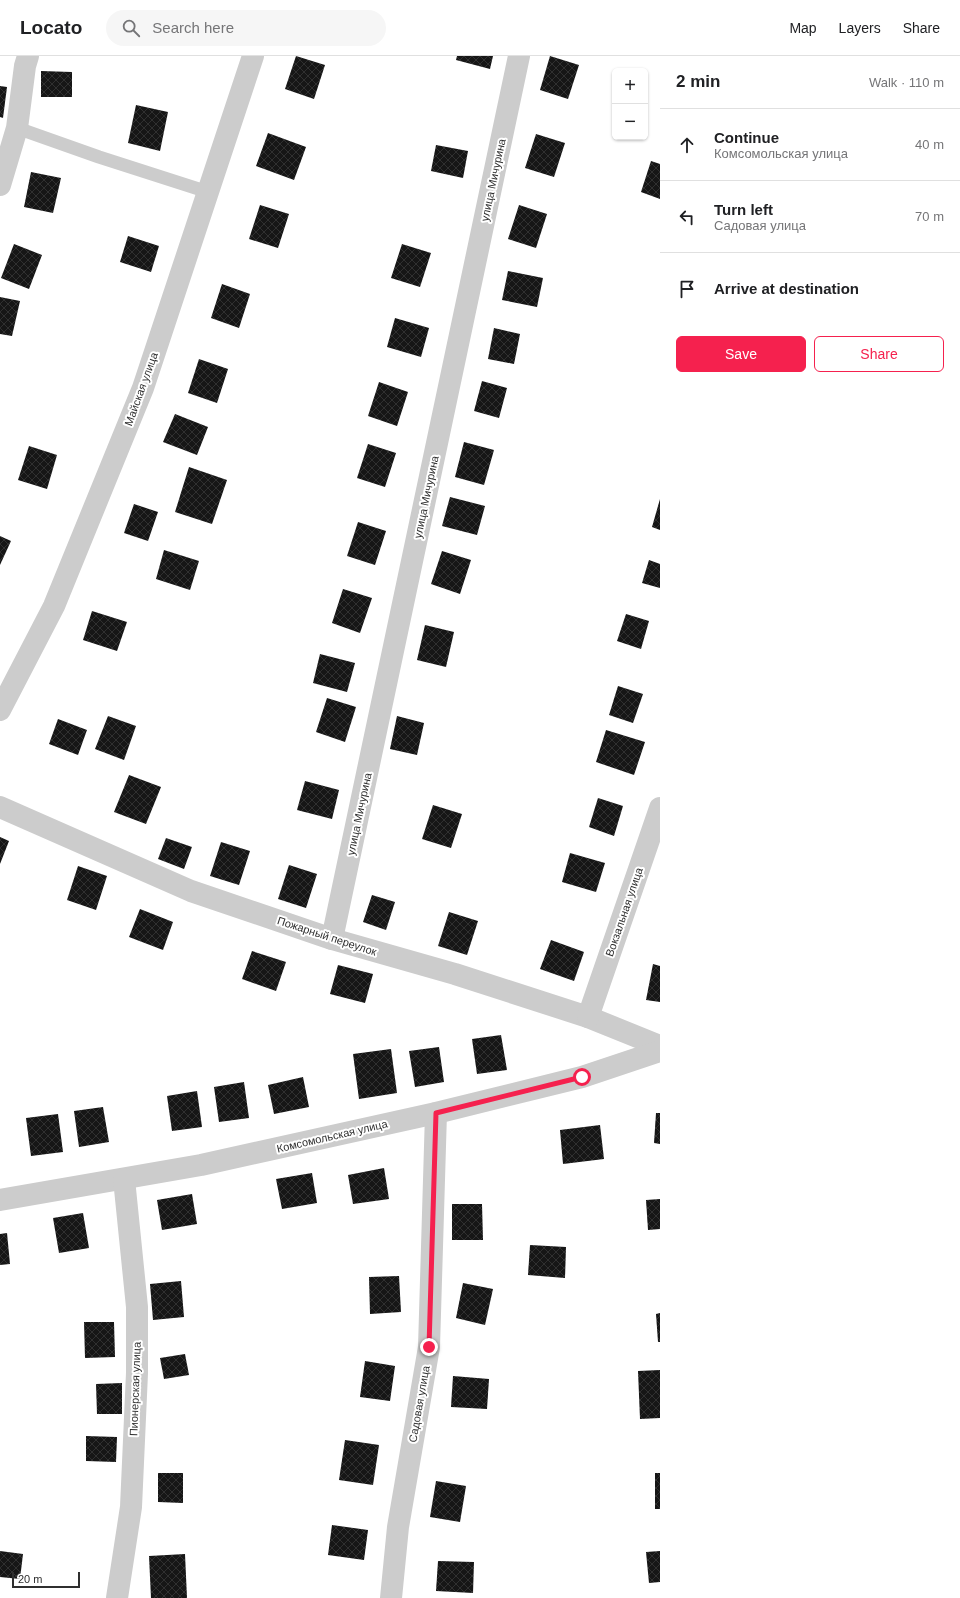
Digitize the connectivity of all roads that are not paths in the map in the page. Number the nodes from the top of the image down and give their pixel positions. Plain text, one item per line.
1 (28, 56) edge
2 (254, 56) edge
3 (519, 56) edge
4 (17, 128) junction
5 (0, 185) edge
6 (208, 192) junction
7 (0, 710) edge
8 (0, 807) edge
9 (660, 808) edge
10 (332, 939) junction
11 (588, 1017) junction
12 (660, 1046) edge
13 (660, 1051) edge
14 (436, 1113) junction
15 (124, 1179) junction
16 (0, 1200) edge
17 (117, 1598) edge
18 (391, 1598) edge

1 - 4 street
2 - 6 street, Майская улица
3 - 10 street, улица Мичурина
4 - 5 street
4 - 6 lane
6 - 7 street, Майская улица
8 - 10 street, Пожарный переулок
9 - 11 street, Вокзальная улица
10 - 11 street, Пожарный переулок
11 - 12 street, Пожарный переулок
13 - 14 street, Комсомольская улица
14 - 15 street, Комсомольская улица
14 - 18 street, Садовая улица
15 - 16 street, Комсомольская улица
15 - 17 street, Пионерская улица

